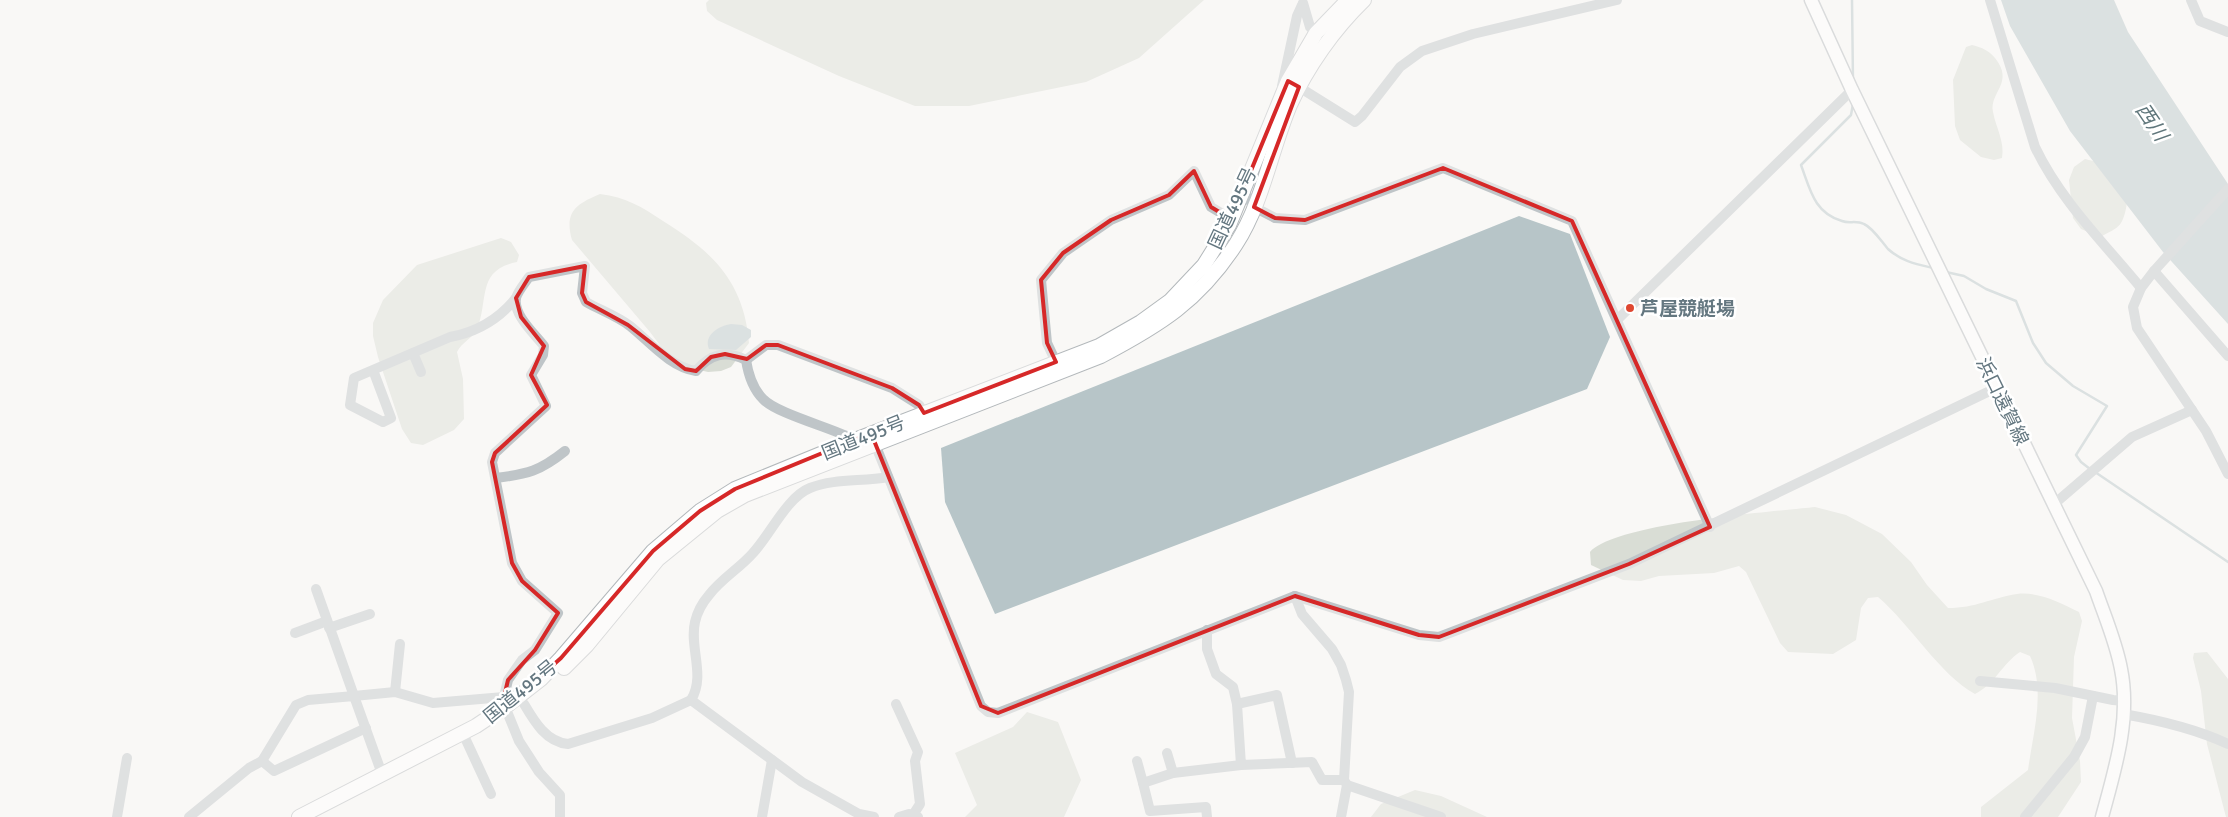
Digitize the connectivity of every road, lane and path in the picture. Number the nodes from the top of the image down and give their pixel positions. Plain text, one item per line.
1 (1348, 0) edge
2 (1364, 0) edge
3 (1616, 0) edge
4 (1811, 0) edge
5 (1990, 0) edge
6 (2191, 0) edge
7 (1303, 2) edge
8 (2228, 32) edge
9 (1316, 33) junction
10 (1294, 84) junction
11 (1852, 90) junction
12 (1278, 102) junction
13 (2228, 189) edge
14 (1243, 190) junction
15 (1254, 207) junction
16 (1231, 219) junction
17 (2154, 271) junction
18 (2141, 288) junction
19 (516, 298) junction
20 (1618, 319) junction
21 (413, 353) junction
22 (2228, 356) edge
23 (746, 360) junction
24 (1056, 362) junction
25 (373, 370) junction
26 (421, 372) dead end
27 (1996, 388) junction
28 (2192, 410) junction
29 (924, 413) junction
30 (873, 439) junction
31 (855, 440) junction
32 (565, 451) dead end
33 (2228, 474) edge
34 (888, 477) junction
35 (496, 478) junction
36 (2054, 505) junction
37 (1710, 527) junction
38 (316, 589) dead end
39 (1295, 596) junction
40 (370, 614) dead end
41 (328, 625) junction
42 (1207, 630) junction
43 (295, 633) dead end
44 (400, 644) dead end
45 (1980, 681) dead end
46 (395, 692) junction
47 (354, 696) junction
48 (2092, 696) junction
49 (691, 700) junction
50 (2124, 701) junction
51 (524, 704) junction
52 (896, 704) dead end
53 (1237, 704) junction
54 (507, 705) junction
55 (2123, 714) junction
56 (366, 728) junction
57 (466, 740) junction
58 (2228, 744) edge
59 (1167, 753) dead end
60 (128, 758) dead end
61 (772, 760) junction
62 (262, 761) junction
63 (1137, 761) dead end
64 (1292, 763) junction
65 (1241, 764) junction
66 (1174, 773) junction
67 (382, 774) junction
68 (1346, 782) junction
69 (1143, 784) junction
70 (492, 794) dead end
71 (1150, 814) edge
72 (857, 815) edge
73 (915, 816) edge
74 (117, 817) edge
75 (189, 817) edge
76 (299, 817) edge
77 (320, 817) edge
78 (560, 817) edge
79 (762, 817) edge
80 (874, 817) edge
81 (899, 817) edge
82 (1207, 817) edge
83 (1341, 817) edge
84 (1441, 817) edge
85 (2025, 817) edge
86 (2102, 817) edge

1 - 9 highway, 国道495号
2 - 10 highway, 国道495号
3 - 10 street
4 - 11 main road, 浜口遠賀線
5 - 18 street
6 - 8 street
7 - 9 street
7 - 12 street
9 - 10 highway, 国道495号
10 - 12 highway, 国道495号
10 - 15 highway, 国道495号
11 - 20 street
11 - 27 main road, 浜口遠賀線
12 - 14 highway, 国道495号
13 - 17 street
14 - 15 street
14 - 16 highway, 国道495号
15 - 20 street
15 - 30 highway, 国道495号
16 - 24 highway, 国道495号
16 - 24 street
17 - 18 street
17 - 22 street
18 - 28 street
19 - 21 street
19 - 23 street
19 - 35 street
20 - 37 street
21 - 25 street
21 - 26 street
23 - 29 street
23 - 31 street
24 - 29 highway, 国道495号
25 - 25 street
27 - 36 main road, 浜口遠賀線
27 - 37 street
28 - 33 street
28 - 36 street
29 - 30 highway, 国道495号
30 - 31 highway, 国道495号
30 - 34 street
30 - 51 highway, 国道495号
31 - 54 highway, 国道495号
32 - 35 street
34 - 42 street
34 - 49 street
35 - 54 street
36 - 50 main road, 浜口遠賀線
37 - 39 street
38 - 41 street
39 - 42 street
39 - 68 street
40 - 41 street
41 - 43 street
41 - 47 street
42 - 53 street
44 - 46 street
45 - 48 street
46 - 47 street
46 - 54 street
47 - 56 street
47 - 62 street
48 - 50 street
48 - 85 street
49 - 51 street
49 - 61 street
50 - 55 main road, 浜口遠賀線
51 - 54 highway, 国道495号
52 - 73 street
53 - 64 street
53 - 65 street
54 - 57 highway, 国道495号
54 - 67 highway, 国道495号
54 - 78 street
55 - 58 street
55 - 86 main road, 浜口遠賀線
56 - 62 street
56 - 67 street
57 - 70 street
57 - 77 highway, 国道495号
59 - 66 street
60 - 74 street
61 - 72 street
61 - 79 street
62 - 75 street
63 - 69 street
64 - 65 street
64 - 68 street
65 - 66 street
66 - 69 street
67 - 76 highway, 国道495号
68 - 83 street
68 - 84 street
69 - 71 street
71 - 82 street
72 - 80 street
73 - 81 street

